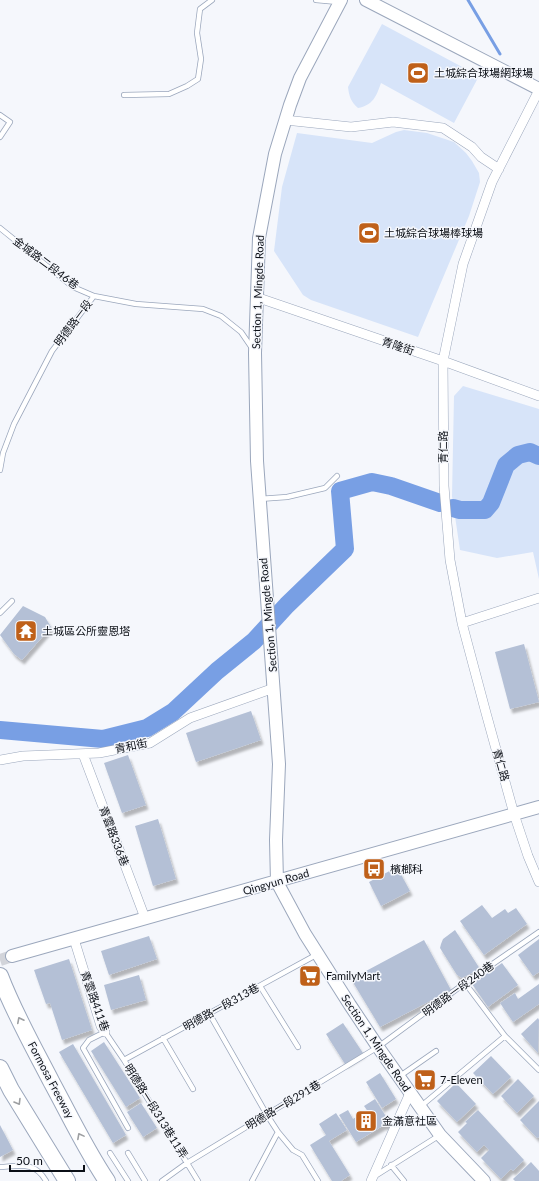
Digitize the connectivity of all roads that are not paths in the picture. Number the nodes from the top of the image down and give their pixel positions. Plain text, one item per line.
1 (212, 0) edge
2 (316, 0) edge
3 (366, 0) edge
4 (340, 1) edge
5 (539, 90) edge
6 (124, 95) dead end
7 (0, 115) edge
8 (285, 120) junction
9 (0, 137) edge
10 (499, 169) junction
11 (0, 228) edge
12 (94, 296) junction
13 (256, 297) junction
14 (256, 353) junction
15 (443, 361) junction
16 (539, 396) edge
17 (0, 467) edge
18 (338, 476) dead end
19 (259, 499) junction
20 (539, 598) edge
21 (12, 601) dead end
22 (0, 613) edge
23 (462, 623) junction
24 (274, 688) junction
25 (83, 754) junction
26 (0, 760) edge
27 (539, 807) edge
28 (514, 814) junction
29 (277, 882) junction
30 (539, 882) edge
31 (145, 918) junction
32 (539, 932) edge
33 (74, 939) junction
34 (318, 954) junction
35 (12, 956) tunnel mouth
36 (0, 976) edge
37 (465, 983) junction
38 (260, 986) junction
39 (209, 1013) junction
40 (105, 1032) junction
41 (505, 1036) junction
42 (163, 1038) junction
43 (298, 1047) dead end
44 (378, 1047) junction
45 (436, 1051) dead end
46 (124, 1060) junction
47 (0, 1068) edge
48 (539, 1070) edge
49 (399, 1077) junction
50 (193, 1090) dead end
51 (410, 1093) junction
52 (420, 1107) junction
53 (267, 1115) junction
54 (128, 1128) dead end
55 (278, 1132) junction
56 (440, 1135) junction
57 (110, 1153) dead end
58 (128, 1153) dead end
59 (187, 1163) junction
60 (391, 1166) junction
61 (0, 1167) edge
62 (370, 1180) edge
63 (46, 1181) edge
64 (66, 1181) edge
65 (108, 1181) edge
66 (128, 1181) edge
67 (145, 1181) edge
68 (162, 1181) edge
69 (198, 1181) edge
70 (252, 1181) edge
71 (318, 1181) edge
72 (404, 1181) edge
73 (484, 1181) edge

1 - 6 lane
2 - 4 lane
3 - 5 street
4 - 8 street, Section 1, Mingde Road
5 - 10 street, 青仁路
7 - 9 lane
8 - 10 street
8 - 13 street, Section 1, Mingde Road
10 - 15 street, 青仁路
11 - 12 lane, 金城路二段46巷
12 - 14 lane, 明德路一段
12 - 17 lane, 明德路一段
13 - 14 street, Section 1, Mingde Road
13 - 15 street, 青隆街
14 - 19 street, Section 1, Mingde Road
15 - 16 street, 青隆街
15 - 23 street, 青仁路
18 - 19 lane
19 - 24 street, Section 1, Mingde Road
20 - 23 street
21 - 22 lane
23 - 28 street, 青仁路
24 - 25 street, 青和街
24 - 29 street, Section 1, Mingde Road
25 - 26 street, 青和街
25 - 31 street, 青雲路336巷
27 - 28 street, Qingyun Road
28 - 29 street, Qingyun Road
28 - 30 street, 青仁路
29 - 31 street, Qingyun Road
29 - 34 street, Section 1, Mingde Road
31 - 33 street, Qingyun Road
32 - 37 lane, 明德路一段240巷
33 - 35 street, Qingyun Road
33 - 40 street, 青雲路411巷
34 - 38 lane, 明德路一段313巷
34 - 44 street, Section 1, Mingde Road
65 -> 36 highway, Formosa Freeway
37 - 41 lane
37 - 44 lane, 明德路一段240巷
38 - 39 lane, 明德路一段313巷
38 - 43 lane
39 - 42 lane, 明德路一段313巷
39 - 53 lane
40 - 46 lane, 青雲路411巷
40 - 54 lane
41 - 48 lane
41 - 52 lane
42 - 46 lane, 明德路一段313巷
42 - 50 lane
44 - 49 street, Section 1, Mingde Road
44 - 53 lane, 明德路一段291巷
45 - 49 lane
46 - 59 lane, 明德路一段313巷11弄
47 -> 64 highway
49 - 51 street, Section 1, Mingde Road
51 - 52 street, Section 1, Mingde Road
51 - 62 street
52 - 56 street, Section 1, Mingde Road
53 - 55 lane
53 - 59 lane, 明德路一段291巷
55 - 70 lane
55 - 71 lane
56 - 60 lane
56 - 73 street, Section 1, Mingde Road
57 - 66 lane
58 - 67 lane
59 - 68 lane, 明德路一段313巷11弄
59 - 69 lane, 明德路一段313巷11弄
60 - 62 lane
60 - 72 lane
61 - 63 lane

